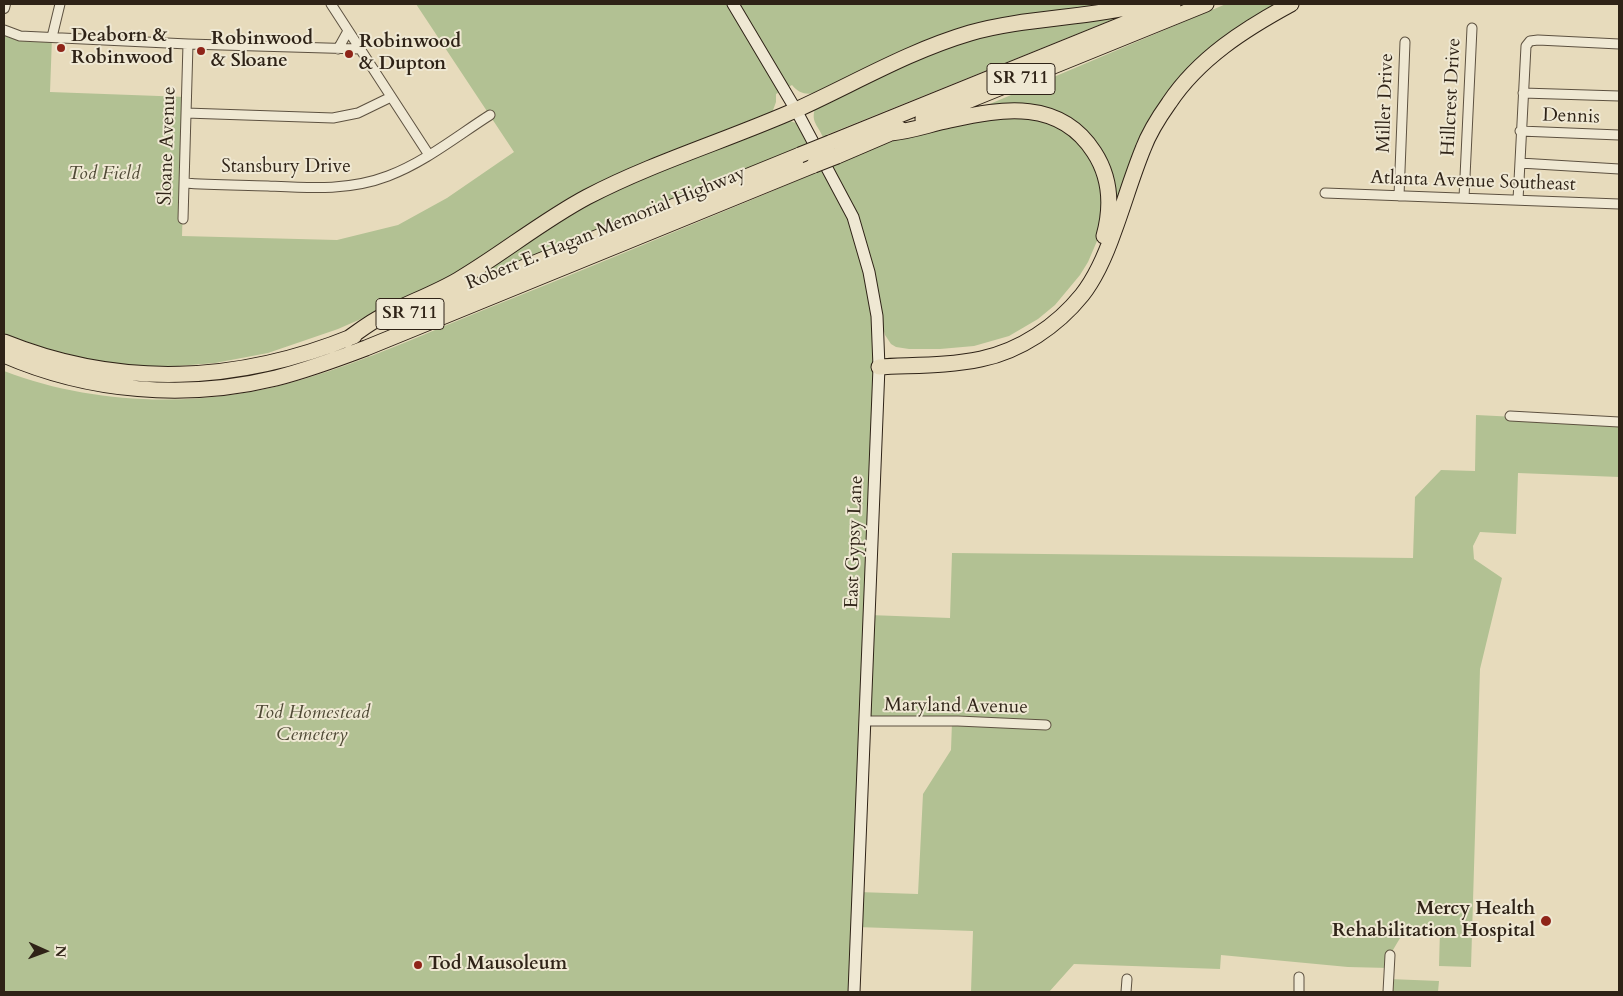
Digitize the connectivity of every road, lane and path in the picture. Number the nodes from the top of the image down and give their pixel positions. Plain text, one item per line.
1 (6, 4) edge
2 (60, 4) edge
3 (331, 4) edge
4 (733, 4) edge
5 (1143, 4) edge
6 (1173, 4) edge
7 (1206, 4) edge
8 (1291, 4) edge
9 (4, 8) edge
10 (1472, 28) dead end
11 (4, 30) edge
12 (348, 31) junction
13 (52, 37) junction
14 (1405, 42) dead end
15 (188, 44) junction
16 (1619, 44) edge
17 (338, 49) junction
18 (360, 49) junction
19 (1523, 93) junction
20 (1619, 96) edge
21 (391, 97) junction
22 (796, 110) junction
23 (186, 113) junction
24 (490, 115) dead end
25 (1520, 131) junction
26 (891, 133) junction
27 (1619, 135) edge
28 (833, 149) junction
29 (429, 155) junction
30 (1520, 163) junction
31 (1619, 169) edge
32 (184, 183) junction
33 (1325, 193) dead end
34 (1399, 196) junction
35 (1464, 198) junction
36 (1518, 200) junction
37 (1619, 204) edge
38 (183, 219) dead end
39 (346, 340) junction
40 (4, 342) edge
41 (4, 355) edge
42 (879, 362) junction
43 (4, 365) edge
44 (67, 378) junction
45 (1510, 416) dead end
46 (1619, 422) edge
47 (865, 721) junction
48 (1046, 725) dead end
49 (1390, 955) dead end
50 (1299, 977) dead end
51 (1127, 979) dead end
52 (854, 992) edge
53 (1126, 992) edge
54 (1299, 992) edge
55 (1388, 992) edge

1 - 9 street
2 - 13 street
3 - 12 street
4 - 22 main road, East Gypsy Lane
5 - 22 highway
6 - 28 highway, Robert E. Hagan Memorial Highway / SR 711
7 - 26 highway, Robert E. Hagan Memorial Highway / SR 711
8 - 42 highway
10 - 35 street, Hillcrest Drive
11 - 13 street
12 - 17 street
12 - 18 street
13 - 15 street
14 - 34 street, Miller Drive
15 - 17 street
15 - 23 street, Sloane Avenue
16 - 19 street
17 - 18 street
18 - 21 street
19 - 20 street
19 - 25 street
21 - 23 street
21 - 29 street
22 - 39 highway
22 - 42 main road, East Gypsy Lane
23 - 32 street, Sloane Avenue
24 - 29 street, Stansbury Drive
25 - 27 street, Dennis
25 - 30 street
26 - 28 highway, Robert E. Hagan Memorial Highway / SR 711
26 - 42 highway
28 - 39 highway, Robert E. Hagan Memorial Highway / SR 711, bridge
28 - 44 highway, Robert E. Hagan Memorial Highway / SR 711, bridge
29 - 32 street, Stansbury Drive
30 - 31 street
30 - 36 street
32 - 38 street, Sloane Avenue
33 - 34 street, Atlanta Avenue Southeast
34 - 35 street, Atlanta Avenue Southeast
35 - 36 street, Atlanta Avenue Southeast
36 - 37 street, Atlanta Avenue Southeast
39 - 40 highway, Robert E. Hagan Memorial Highway / SR 711
41 - 44 highway, Robert E. Hagan Memorial Highway / SR 711
42 - 47 main road, East Gypsy Lane
43 - 44 highway
45 - 46 street
47 - 48 street, Maryland Avenue
47 - 52 main road, East Gypsy Lane
49 - 55 street
50 - 54 street
51 - 53 street

